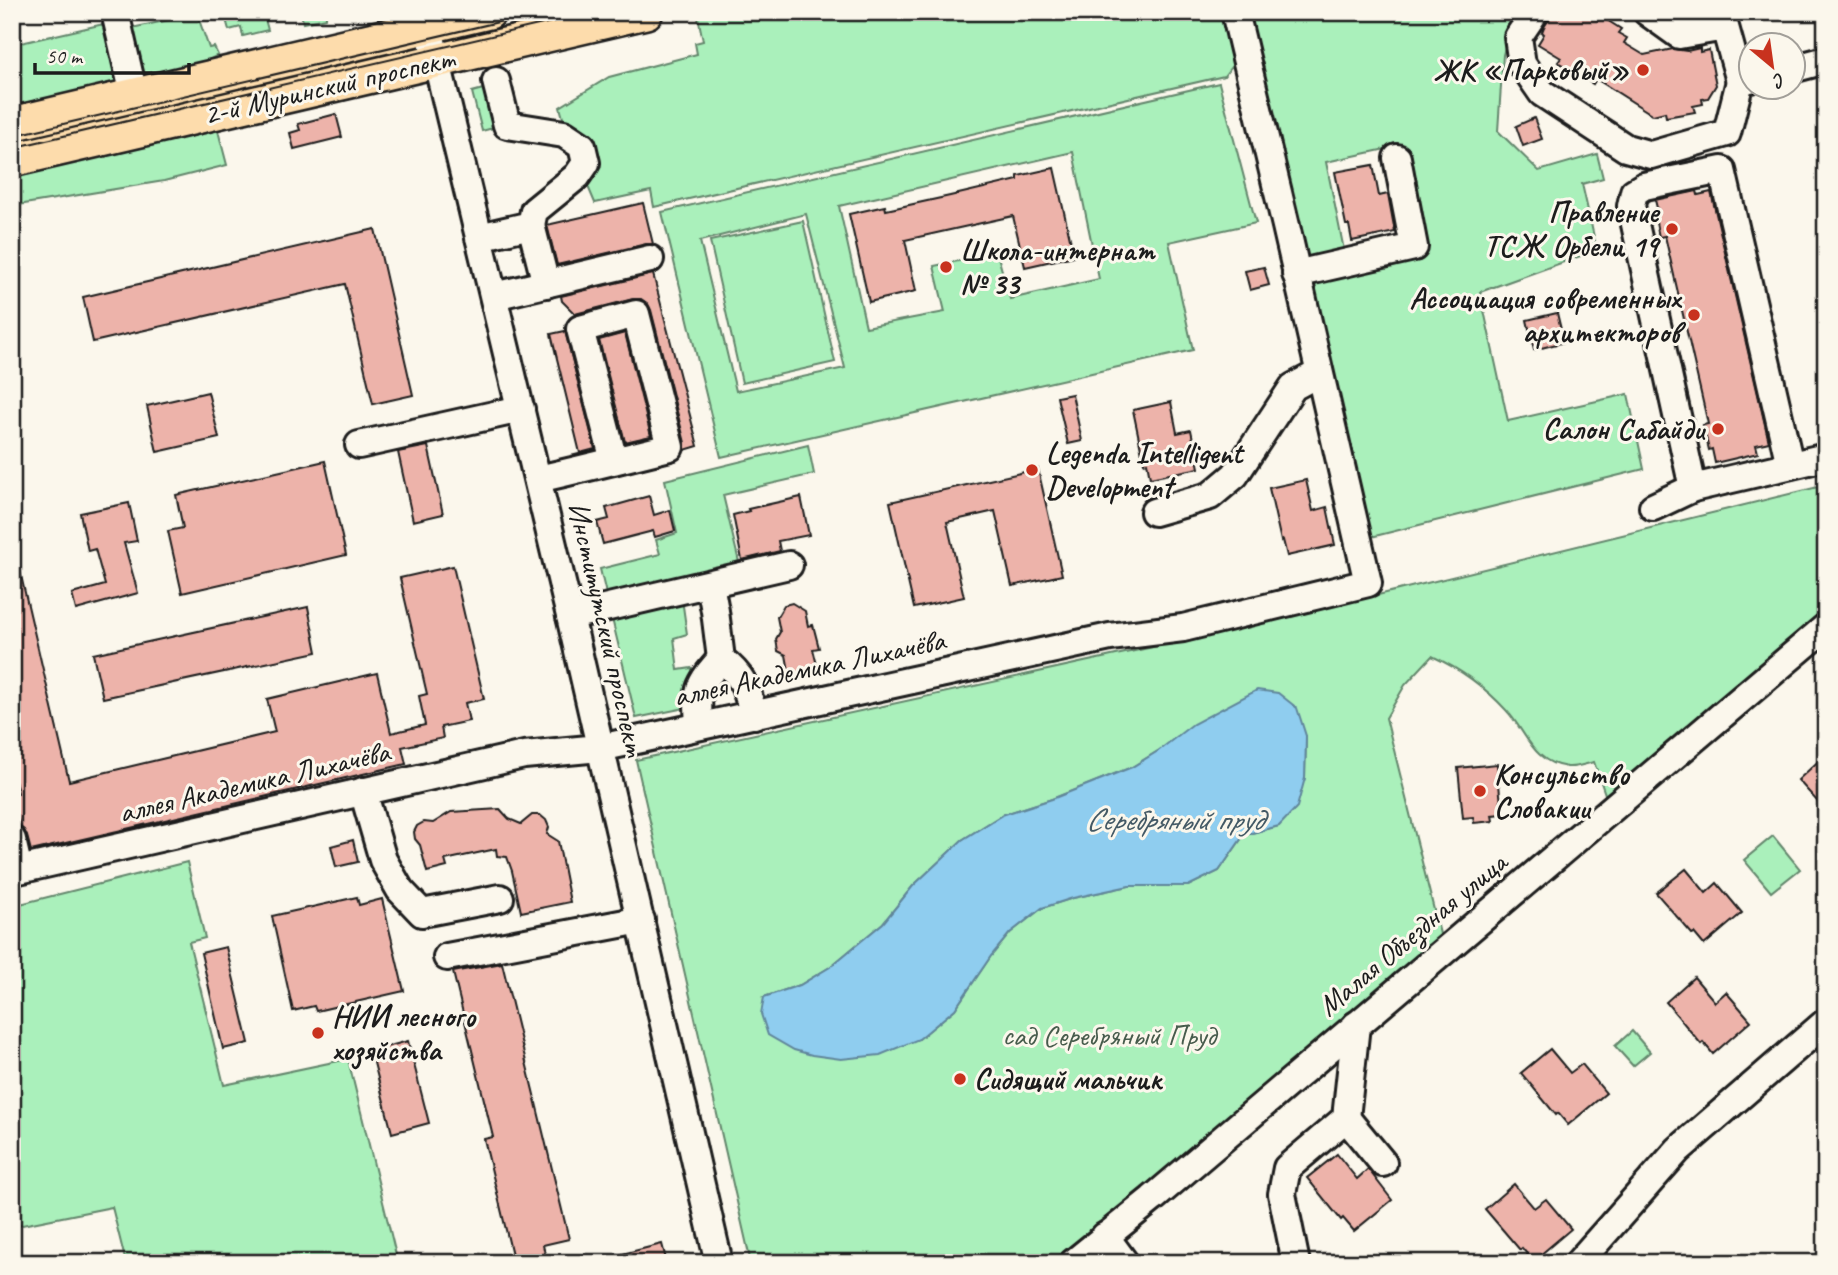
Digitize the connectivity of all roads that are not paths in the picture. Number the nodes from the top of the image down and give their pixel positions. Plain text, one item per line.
1 (115, 12) edge
2 (489, 12) edge
3 (646, 12) edge
4 (1235, 12) edge
5 (1535, 12) edge
6 (1647, 12) edge
7 (426, 19) edge
8 (1736, 57) edge
9 (1826, 60) edge
10 (436, 61) junction
11 (1806, 65) edge
12 (496, 81) dead end
13 (134, 95) junction
14 (1738, 102) edge
15 (12, 124) edge
16 (1396, 158) dead end
17 (12, 160) edge
18 (531, 225) junction
19 (479, 237) junction
20 (650, 260) dead end
21 (1296, 274) junction
22 (546, 284) junction
23 (494, 296) junction
24 (1320, 373) junction
25 (521, 408) junction
26 (359, 445) dead end
27 (1826, 457) edge
28 (614, 461) junction
29 (1790, 466) junction
30 (538, 479) junction
31 (1693, 488) junction
32 (1653, 507) dead end
33 (1154, 512) dead end
34 (789, 565) dead end
35 (709, 584) junction
36 (570, 616) junction
37 (1826, 627) edge
38 (721, 659) junction
39 (754, 715) junction
40 (699, 726) junction
41 (600, 748) junction
42 (363, 791) junction
43 (12, 840) edge
44 (500, 898) dead end
45 (640, 920) junction
46 (447, 957) dead end
47 (1826, 1022) edge
48 (1356, 1025) junction
49 (1346, 1118) junction
50 (1383, 1163) dead end
51 (1105, 1236) junction
52 (719, 1263) edge
53 (1073, 1263) edge
54 (1125, 1263) edge
55 (1296, 1263) edge
56 (1578, 1263) edge

1 - 13 street
2 - 7 main road, 2-й Муринский проспект
3 - 10 main road, 2-й Муринский проспект
4 - 21 street
5 - 14 street
6 - 8 street
7 - 10 street, Институтский проспект
7 - 13 main road, 2-й Муринский проспект
9 - 11 street
10 - 17 main road, 2-й Муринский проспект
10 - 19 street, Институтский проспект
12 - 18 street
13 - 15 main road, 2-й Муринский проспект
16 - 21 street
18 - 19 street
18 - 22 street
19 - 23 street, Институтский проспект
20 - 22 street
21 - 24 street
22 - 23 street
23 - 25 street, Институтский проспект
24 - 33 street
24 - 39 street, аллея Академика Лихачёва
25 - 26 street
25 - 30 street, Институтский проспект
27 - 29 street
28 - 28 street
28 - 30 street
29 - 31 street
29 - 31 street
30 - 36 street, Институтский проспект
31 - 32 street
34 - 35 street
35 - 36 street
35 - 38 street
36 - 41 street, Институтский проспект
37 - 48 street, Малая Объездная улица
38 - 39 street
38 - 40 street
39 - 40 street, аллея Академика Лихачёва
40 - 41 street, аллея Академика Лихачёва
41 - 42 street, аллея Академика Лихачёва
41 - 45 street, Институтский проспект
42 - 43 street, аллея Академика Лихачёва
42 - 44 street
45 - 46 street
45 - 52 street, Институтский проспект
47 - 56 street
48 - 49 street
48 - 51 street, Малая Объездная улица
49 - 50 street
49 - 55 street
51 - 53 street, Малая Объездная улица
51 - 54 street

